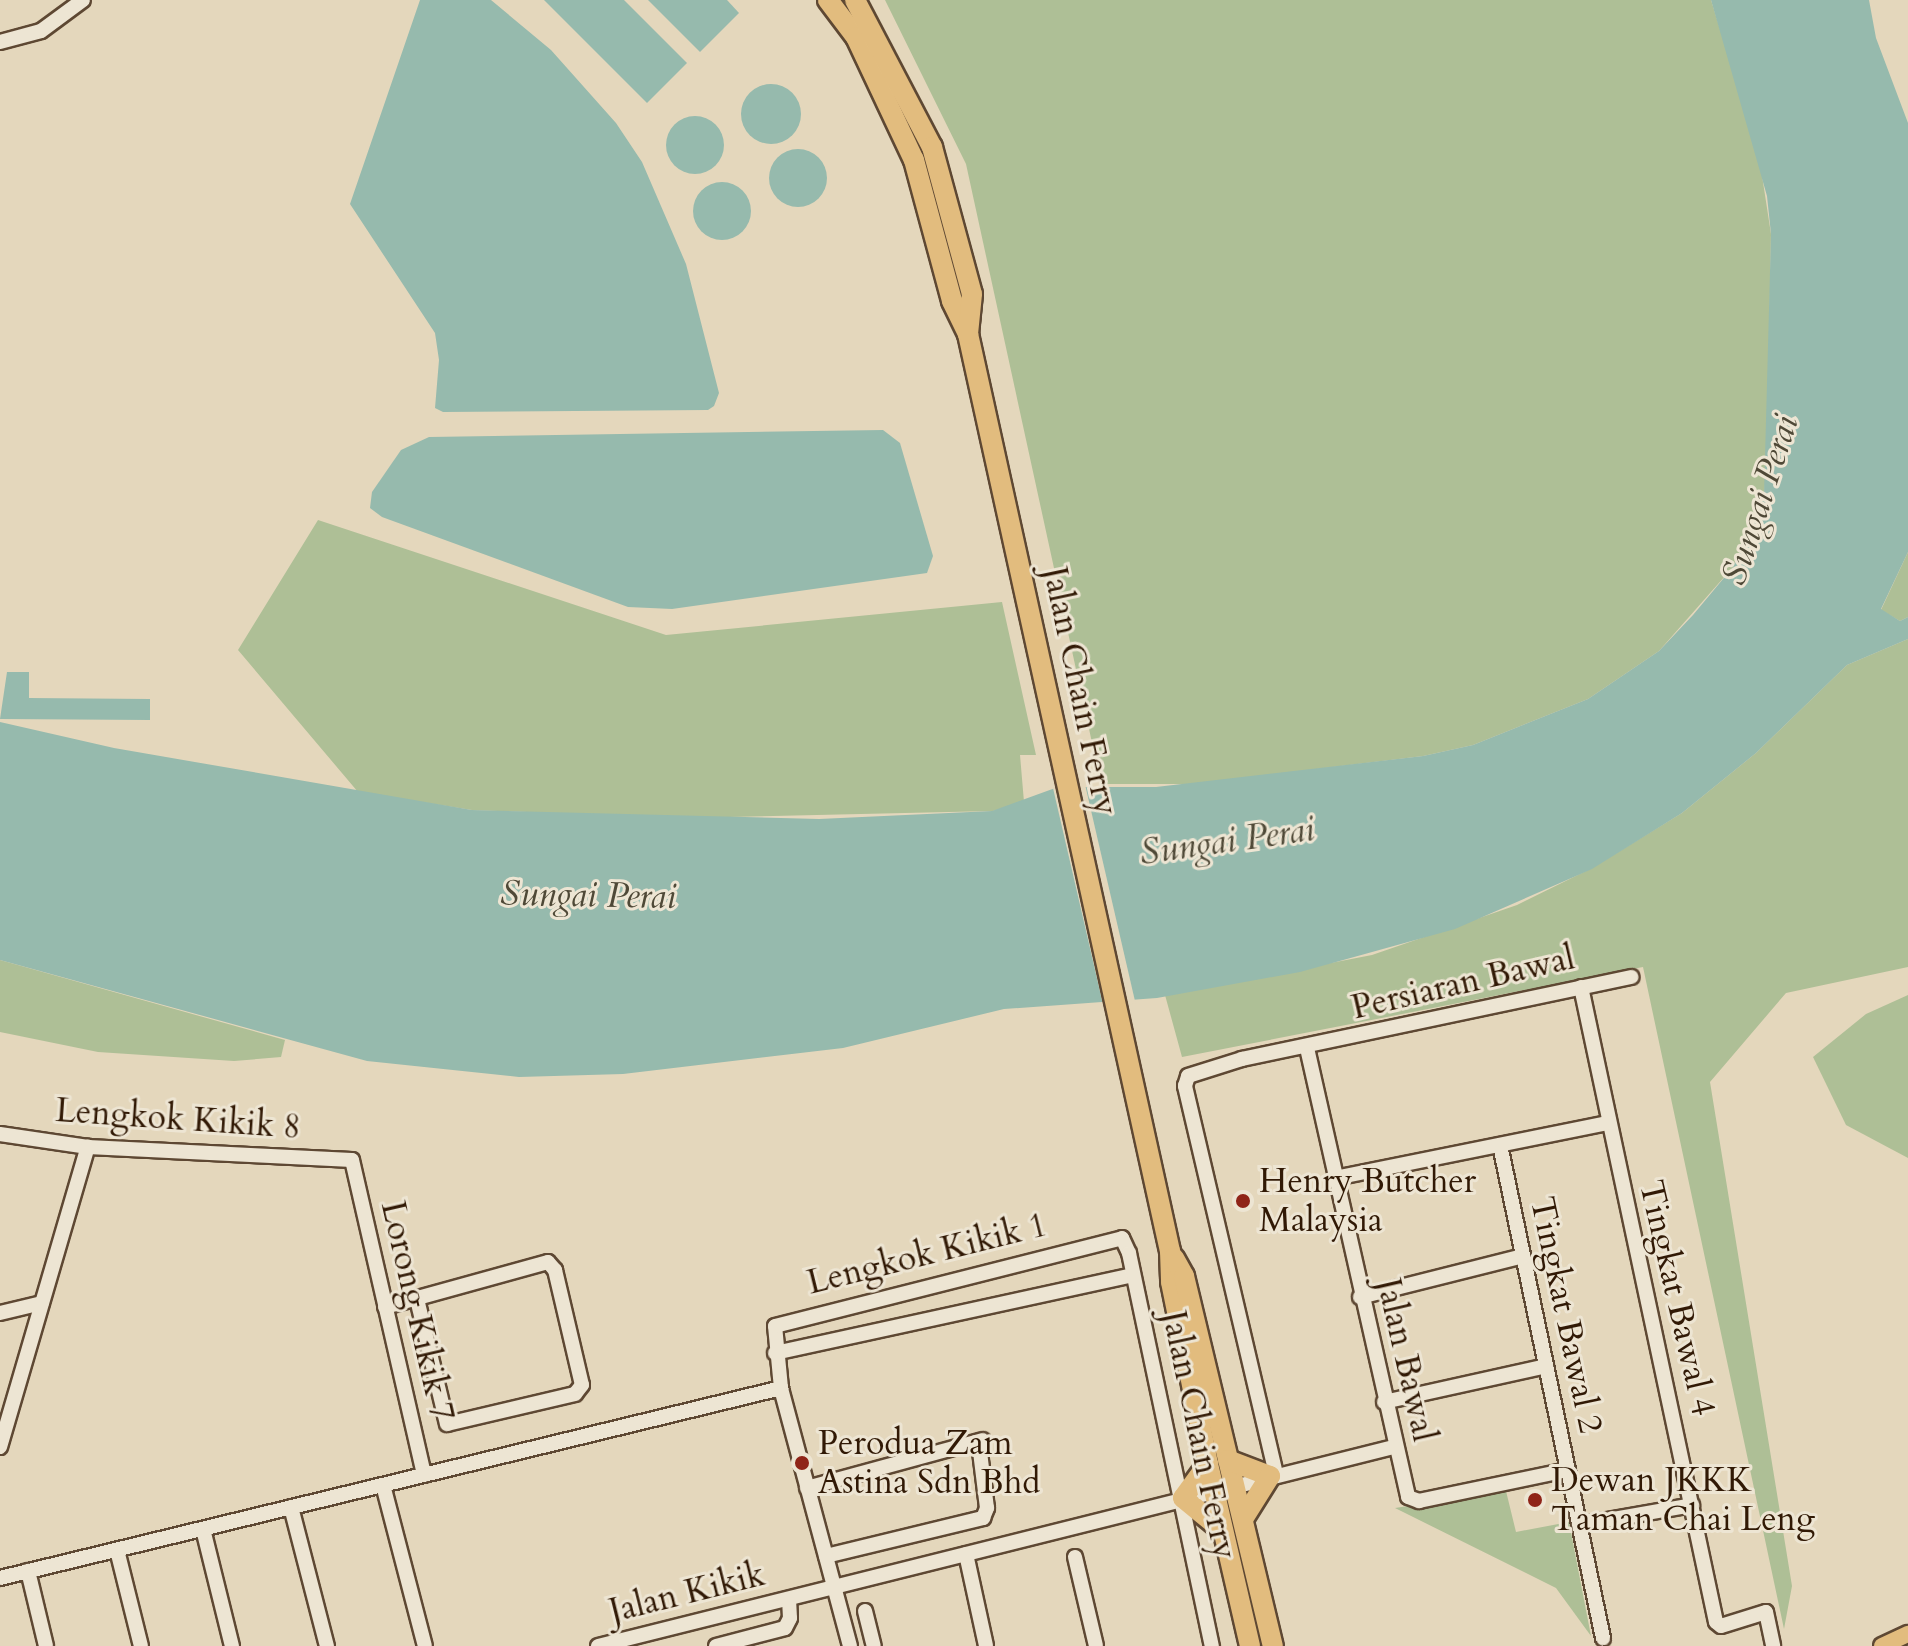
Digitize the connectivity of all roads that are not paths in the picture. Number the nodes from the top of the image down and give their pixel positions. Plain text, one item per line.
1 (57, 0) edge
2 (83, 0) edge
3 (828, 0) edge
4 (855, 0) edge
5 (67, 14) junction
6 (0, 42) edge
7 (968, 334) junction
8 (1631, 977) dead end
9 (1581, 987) junction
10 (1307, 1048) junction
11 (1607, 1123) junction
12 (0, 1134) edge
13 (1500, 1145) junction
14 (88, 1147) junction
15 (352, 1160) joint
16 (1335, 1178) junction
17 (1122, 1238) joint
18 (1523, 1256) junction
19 (1133, 1275) junction
20 (1360, 1297) junction
21 (417, 1299) junction
22 (42, 1303) junction
23 (385, 1307) junction
24 (0, 1313) edge
25 (775, 1353) junction
26 (1546, 1366) junction
27 (781, 1388) junction
28 (1384, 1402) junction
29 (4, 1420) edge
30 (0, 1447) edge
31 (1394, 1447) junction
32 (1218, 1462) junction
33 (1568, 1470) junction
34 (424, 1475) junction
35 (1273, 1475) junction
36 (383, 1485) junction
37 (1235, 1485) junction
38 (807, 1488) junction
39 (1213, 1490) junction
40 (1181, 1498) junction
41 (1692, 1505) junction
42 (291, 1507) junction
43 (1243, 1519) junction
44 (1579, 1525) junction
45 (203, 1529) junction
46 (1224, 1532) junction
47 (117, 1550) junction
48 (966, 1554) junction
49 (826, 1556) junction
50 (1075, 1557) dead end
51 (28, 1571) junction
52 (0, 1578) edge
53 (833, 1589) junction
54 (789, 1599) junction
55 (865, 1611) dead end
56 (869, 1626) junction
57 (1908, 1634) edge
58 (1603, 1638) dead end
59 (848, 1639) edge
60 (46, 1646) edge
61 (141, 1646) edge
62 (232, 1646) edge
63 (327, 1646) edge
64 (425, 1646) edge
65 (598, 1646) edge
66 (716, 1646) edge
67 (874, 1646) edge
68 (986, 1646) edge
69 (1096, 1646) edge
70 (1212, 1646) edge
71 (1250, 1646) edge
72 (1273, 1646) edge
73 (1773, 1646) edge
74 (1882, 1646) edge

1 - 5 street
2 - 5 street
3 - 7 highway, Jalan Chain Ferry
4 - 7 highway, Jalan Chain Ferry
5 - 6 street
7 - 32 highway, Jalan Chain Ferry
8 - 9 street, Persiaran Bawal
9 - 10 street, Persiaran Bawal
9 - 11 street, Tingkat Bawal 4
10 - 16 street, Jalan Bawal
10 - 35 street, Jalan Chain Ferry
11 - 13 street
11 - 41 street, Tingkat Bawal 4
12 - 14 street, Lengkok Kikik 8
13 - 16 street
13 - 18 street, Tingkat Bawal 2
14 - 15 street, Lengkok Kikik 8
14 - 22 street
15 - 23 street, Lorong Kikik 7
16 - 20 street, Jalan Bawal
17 - 19 street, Jalan Chain Ferry
17 - 25 street, Lengkok Kikik 1
18 - 20 street
18 - 26 street, Tingkat Bawal 2
19 - 25 street, Lengkok Kikik 1
19 - 40 street, Jalan Chain Ferry
20 - 28 street, Jalan Bawal
21 - 21 street
21 - 23 street
22 - 24 street
22 - 29 street
23 - 34 street, Lorong Kikik 7
25 - 27 street
26 - 28 street
26 - 33 street, Tingkat Bawal 2
27 - 34 street
27 - 38 street
28 - 31 street, Jalan Bawal
29 - 30 street
31 - 33 street, Jalan Bawal
31 - 35 street, Jalan Kikik
32 - 35 highway
32 - 37 highway, Jalan Chain Ferry
32 - 39 highway, Jalan Chain Ferry
32 - 40 highway
33 - 44 street, Tingkat Bawal 2
34 - 36 street
35 - 37 street, Jalan Kikik
35 - 43 highway
36 - 42 street
36 - 64 street
37 - 39 street, Jalan Kikik
37 - 43 highway, Jalan Chain Ferry
38 - 49 street
38 - 49 street
39 - 40 street, Jalan Kikik
39 - 46 highway, Jalan Chain Ferry
40 - 46 highway
40 - 48 street, Jalan Kikik
40 - 70 street, Jalan Chain Ferry
41 - 44 street
41 - 73 street, Tingkat Bawal 4
42 - 45 street
42 - 63 street
43 - 72 highway, Jalan Chain Ferry
44 - 58 street, Tingkat Bawal 2
45 - 47 street
45 - 62 street
46 - 71 highway, Jalan Chain Ferry
47 - 51 street
47 - 61 street
48 - 53 street, Jalan Kikik
48 - 68 street
49 - 53 street
50 - 69 street
51 - 52 street
51 - 60 street
53 - 54 street, Jalan Kikik
53 - 59 street
54 - 65 street, Jalan Kikik
54 - 66 street, Jalan Kikik
55 - 56 street
56 - 59 street
56 - 67 street
57 - 74 main road

